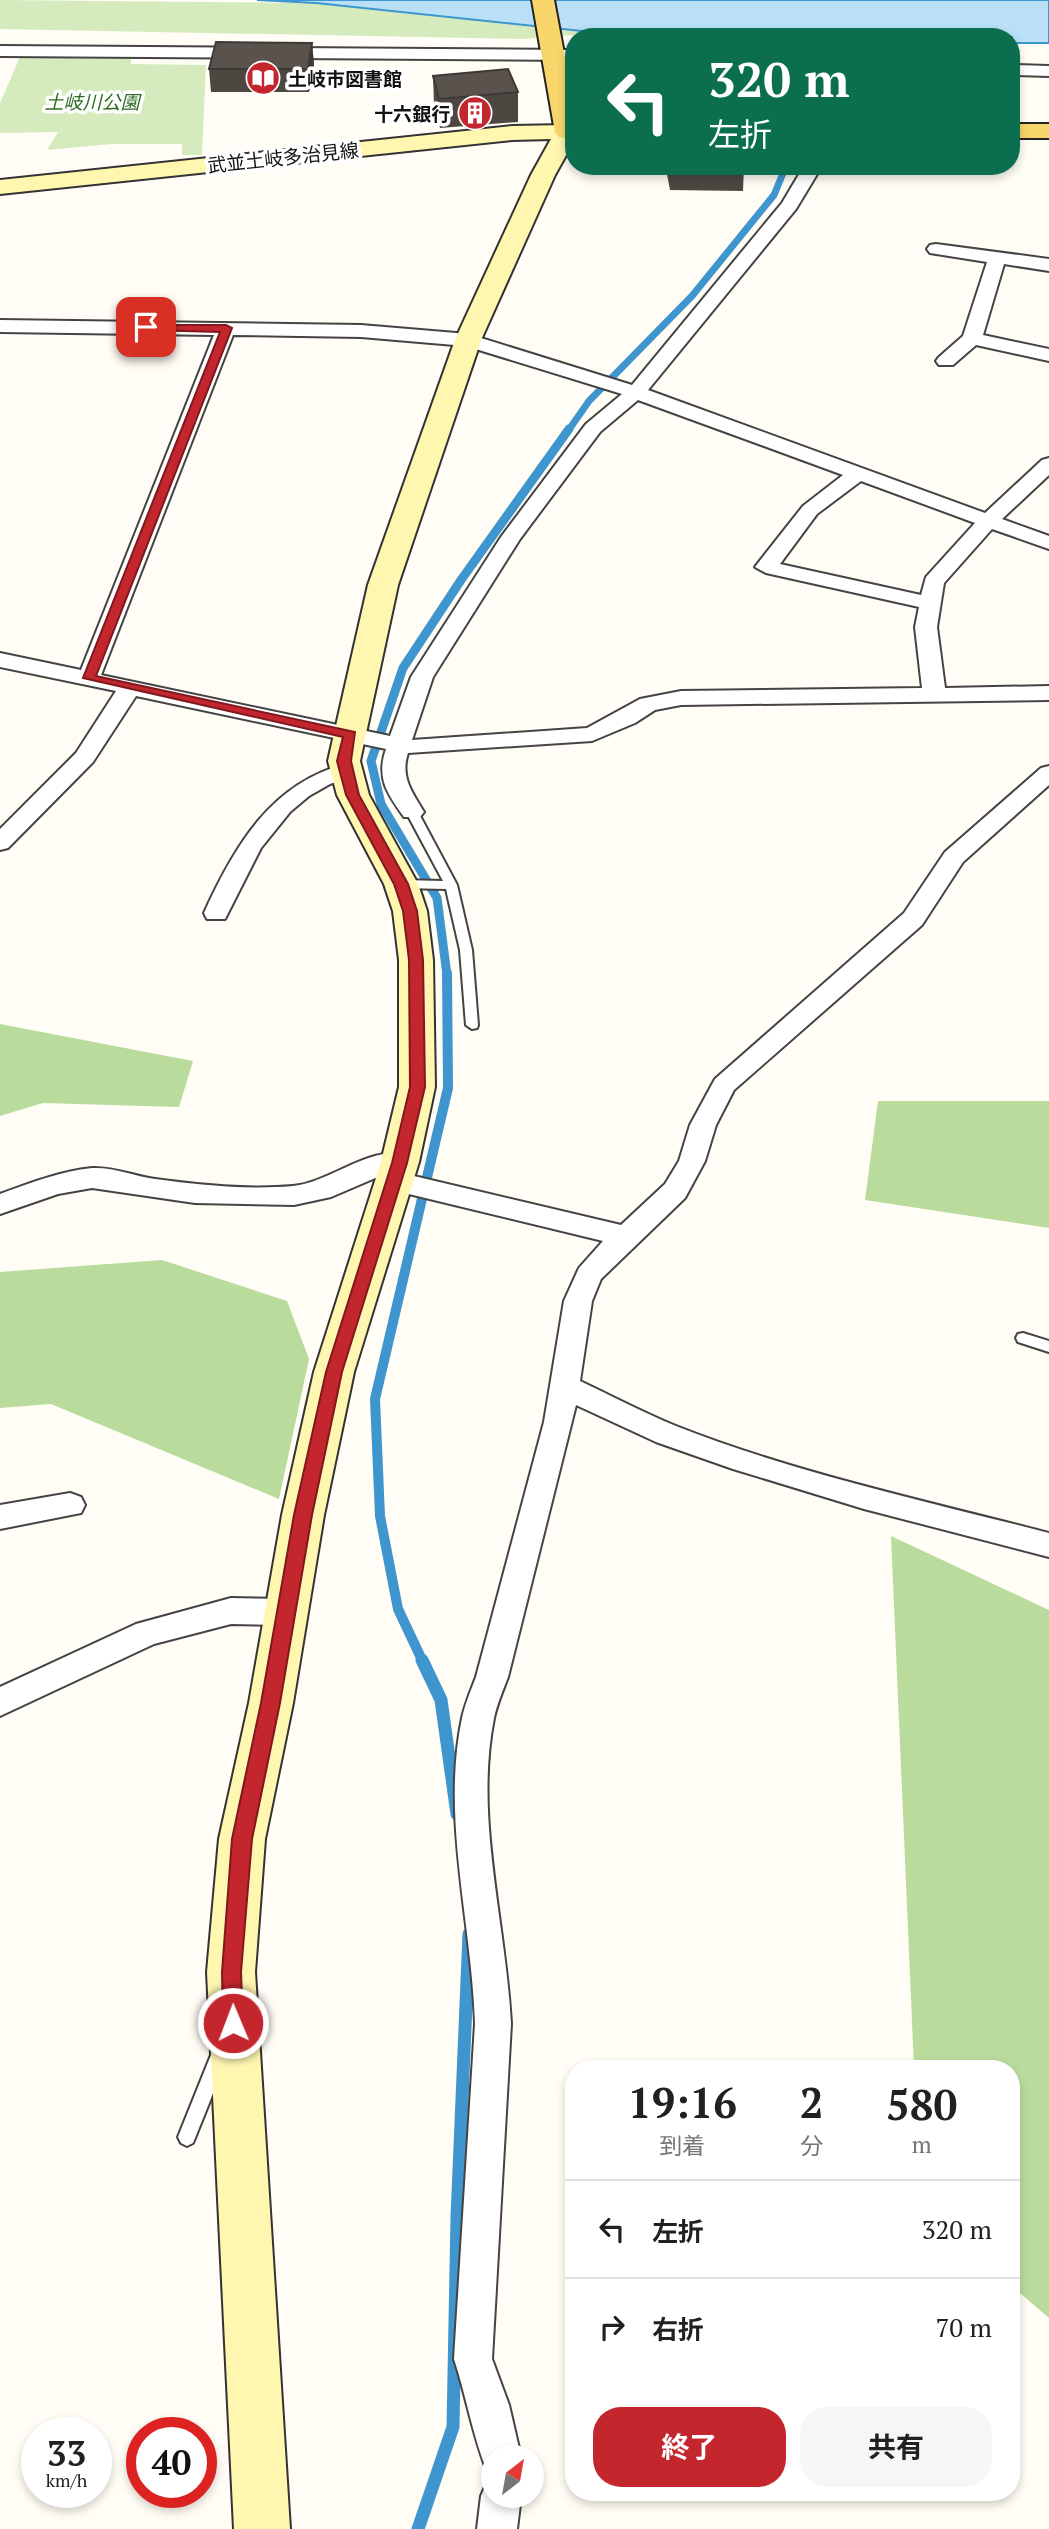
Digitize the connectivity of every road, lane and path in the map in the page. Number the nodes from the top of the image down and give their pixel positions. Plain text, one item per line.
1 (543, 0) edge
2 (0, 51) edge
3 (560, 51) edge
4 (1020, 70) edge
5 (1049, 71) edge
6 (565, 92) edge
7 (1020, 131) edge
8 (1049, 131) edge
9 (565, 132) edge
10 (565, 140) edge
11 (808, 175) edge
12 (0, 187) edge
13 (936, 249) dead end
14 (997, 258) junction
15 (1049, 265) edge
16 (0, 326) edge
17 (226, 328) junction
18 (972, 338) junction
19 (468, 340) junction
20 (1049, 355) edge
21 (946, 361) dead end
22 (630, 390) junction
23 (1049, 464) edge
24 (859, 473) junction
25 (990, 519) junction
26 (1049, 543) edge
27 (930, 603) junction
28 (0, 660) edge
29 (89, 678) junction
30 (131, 687) junction
31 (934, 693) junction
32 (1049, 693) edge
33 (371, 746) junction
34 (1049, 773) edge
35 (412, 813) joint
36 (0, 843) edge
37 (401, 884) junction
38 (451, 884) junction
39 (216, 913) dead end
40 (472, 1025) dead end
41 (400, 1176) junction
42 (0, 1204) edge
43 (626, 1236) junction
44 (1023, 1338) dead end
45 (1049, 1347) edge
46 (565, 1387) junction
47 (70, 1505) dead end
48 (0, 1517) edge
49 (1049, 1545) edge
50 (288, 1612) junction
51 (0, 1702) edge
52 (233, 2023) junction
53 (187, 2137) dead end
54 (498, 2445) edge
55 (262, 2529) edge

1 - 3 main road
2 - 3 street
3 - 6 main road
4 - 5 street
7 - 8 main road
9 - 12 street, 武並土岐多治見線
10 - 19 street
11 - 22 street
13 - 14 street
14 - 15 street
14 - 18 street
16 - 17 street
17 - 19 street
17 - 29 street
18 - 20 street
18 - 21 street
19 - 22 street
19 - 33 street
22 - 24 street
22 - 33 street
23 - 25 street
24 - 25 street
24 - 27 street
25 - 26 street
25 - 27 street
27 - 31 street
28 - 29 street
29 - 30 street
30 - 33 street
30 - 36 street
31 - 32 street
31 - 33 street
33 - 35 street
33 - 37 street
33 - 39 street
34 - 43 street
35 - 38 lane
37 - 38 lane
37 - 41 street
38 - 40 lane
41 - 42 street
41 - 43 street
41 - 50 street
43 - 46 street
44 - 45 lane
46 - 49 street
46 - 54 street
47 - 48 street
50 - 51 street
50 - 52 street
52 - 53 lane
52 - 55 street

